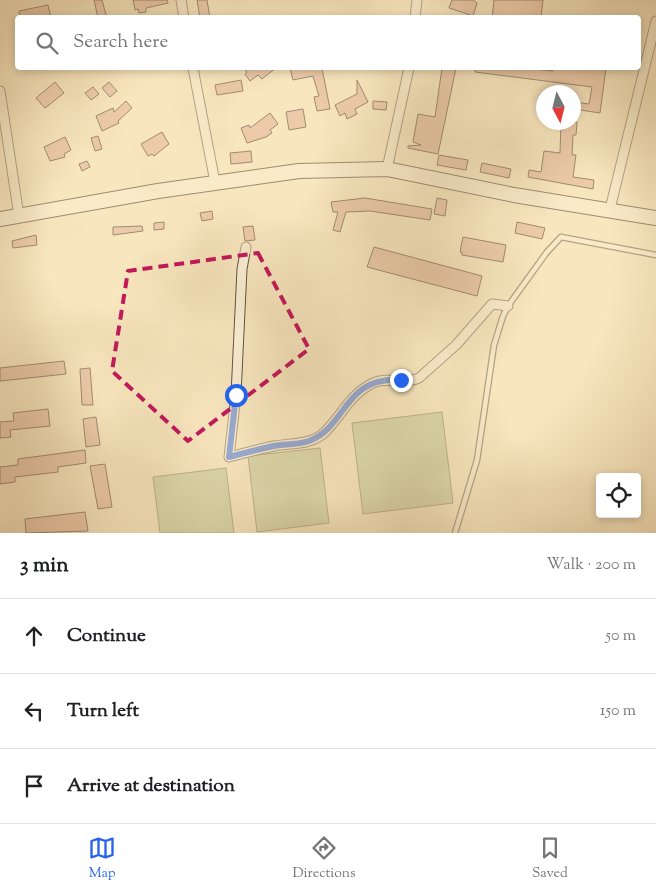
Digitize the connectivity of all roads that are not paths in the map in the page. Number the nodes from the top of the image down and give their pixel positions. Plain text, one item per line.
1 (181, 0) edge
2 (418, 0) edge
3 (184, 15) edge
4 (416, 15) edge
5 (656, 21) edge
6 (193, 70) edge
7 (409, 70) edge
8 (0, 91) edge
9 (387, 169) junction
10 (215, 182) junction
11 (610, 209) junction
12 (19, 216) junction
13 (656, 218) edge
14 (0, 219) edge
15 (246, 247) dead end
16 (656, 255) edge
17 (508, 306) junction
18 (456, 533) edge

1 - 3 street
2 - 4 street
5 - 11 street
6 - 10 street
7 - 9 street
8 - 12 street
9 - 10 street
9 - 11 street
10 - 12 street
11 - 13 street
12 - 14 street
15 - 17 street
16 - 17 lane
17 - 18 lane

